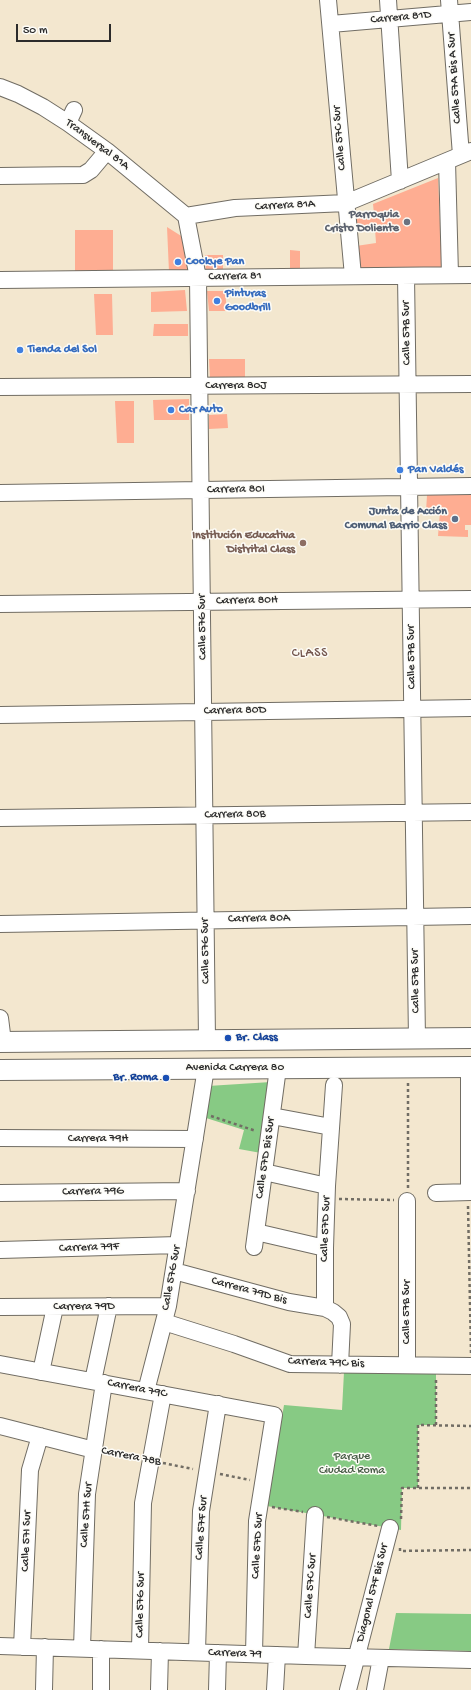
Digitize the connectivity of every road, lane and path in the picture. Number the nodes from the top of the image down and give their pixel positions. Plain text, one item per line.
1 (328, 0) edge
2 (388, 0) edge
3 (449, 7) edge
4 (471, 12) edge
5 (389, 19) junction
6 (330, 24) junction
7 (0, 87) edge
8 (107, 150) junction
9 (460, 156) edge
10 (0, 176) edge
11 (400, 182) junction
12 (346, 203) junction
13 (186, 216) junction
14 (450, 275) junction
15 (471, 275) edge
16 (353, 276) junction
17 (406, 276) junction
18 (198, 278) junction
19 (0, 280) edge
20 (408, 384) junction
21 (471, 384) edge
22 (200, 386) junction
23 (0, 387) edge
24 (471, 486) edge
25 (409, 487) junction
26 (201, 490) junction
27 (0, 493) edge
28 (471, 599) edge
29 (411, 600) junction
30 (202, 602) junction
31 (0, 604) edge
32 (412, 708) junction
33 (471, 708) edge
34 (204, 712) junction
35 (0, 715) edge
36 (414, 812) junction
37 (471, 812) edge
38 (205, 815) junction
39 (0, 818) edge
40 (471, 916) edge
41 (415, 917) junction
42 (206, 920) junction
43 (0, 924) edge
44 (0, 1018) edge
45 (471, 1038) edge
46 (417, 1039) junction
47 (207, 1040) junction
48 (2, 1042) edge
49 (408, 1067) junction
50 (470, 1067) edge
51 (206, 1068) junction
52 (278, 1068) junction
53 (0, 1070) edge
54 (334, 1085) dead end
55 (200, 1112) junction
56 (272, 1116) junction
57 (331, 1127) junction
58 (269, 1136) junction
59 (0, 1138) edge
60 (195, 1139) junction
61 (264, 1172) junction
62 (327, 1186) junction
63 (187, 1191) junction
64 (0, 1193) edge
65 (436, 1193) dead end
66 (469, 1195) edge
67 (408, 1201) joint
68 (178, 1245) junction
69 (325, 1248) junction
70 (0, 1250) edge
71 (174, 1271) junction
72 (109, 1306) junction
73 (168, 1306) junction
74 (0, 1307) edge
75 (55, 1307) junction
76 (325, 1308) junction
77 (164, 1322) junction
78 (471, 1356) edge
79 (0, 1364) edge
80 (340, 1365) junction
81 (407, 1365) junction
82 (436, 1365) junction
83 (471, 1366) edge
84 (41, 1372) junction
85 (98, 1382) junction
86 (146, 1391) junction
87 (163, 1394) junction
88 (218, 1404) junction
89 (274, 1415) joint
90 (436, 1425) junction
91 (0, 1426) edge
92 (471, 1426) edge
93 (40, 1436) junction
94 (94, 1450) junction
95 (151, 1461) junction
96 (207, 1472) junction
97 (264, 1482) junction
98 (402, 1488) dead end
99 (418, 1488) junction
100 (471, 1488) edge
101 (315, 1514) dead end
102 (390, 1528) dead end
103 (471, 1550) edge
104 (400, 1551) dead end
105 (0, 1646) edge
106 (22, 1647) junction
107 (45, 1647) junction
108 (82, 1648) junction
109 (101, 1648) junction
110 (140, 1650) junction
111 (160, 1651) junction
112 (197, 1652) junction
113 (218, 1653) junction
114 (254, 1654) junction
115 (277, 1655) junction
116 (306, 1656) junction
117 (357, 1658) junction
118 (381, 1658) junction
119 (471, 1660) edge
120 (44, 1690) edge
121 (101, 1690) edge
122 (159, 1690) edge
123 (217, 1690) edge
124 (275, 1690) edge
125 (348, 1690) edge
126 (375, 1690) edge

1 - 6 street, Calle 57C Sur
2 - 5 street
3 - 4 street, Carrera 81D
3 - 5 street, Carrera 81D
3 - 9 street, Calle 57A Bis A Sur
5 - 6 street, Carrera 81D
5 - 11 street
6 - 12 street, Calle 57C Sur
7 - 8 street, Transversal 81A
8 - 10 street
8 - 13 street, Transversal 81A
9 - 11 street, Carrera 81A
9 - 14 street, Calle 57A Bis A Sur
11 - 12 street, Carrera 81A
12 - 13 street, Carrera 81A
12 - 16 street, Calle 57C Sur
13 - 18 street, Calle 57G Sur
14 - 15 street, Carrera 81
14 - 17 street, Carrera 81
16 - 17 street, Carrera 81
16 - 18 street, Carrera 81
17 - 20 street, Calle 57B Sur
18 - 19 street, Carrera 81
18 - 22 street, Calle 57G Sur
20 - 21 street, Carrera 80J
20 - 22 street, Carrera 80J
20 - 25 street, Calle 57B Sur
22 - 23 street, Carrera 80J
22 - 26 street, Calle 57G Sur
24 - 25 street, Carrera 80I
25 - 26 street, Carrera 80I
25 - 29 street, Calle 57B Sur
26 - 27 street, Carrera 80I
26 - 30 street, Calle 57G Sur
28 - 29 street, Carrera 80H
29 - 30 street, Carrera 80H
29 - 32 street, Calle 57B Sur
30 - 31 street, Carrera 80H
30 - 34 street, Calle 57G Sur
32 - 33 street, Carrera 80D
32 - 34 street, Carrera 80D
32 - 36 street, Calle 57B Sur
34 - 35 street, Carrera 80D
34 - 38 street, Calle 57G Sur
36 - 37 street, Carrera 80B
36 - 38 street, Carrera 80B
36 - 41 street, Calle 57B Sur
38 - 39 street, Carrera 80B
38 - 42 street, Calle 57G Sur
40 - 41 street, Carrera 80A
41 - 42 street, Carrera 80A
41 - 46 street, Calle 57B Sur
42 - 43 street, Carrera 80A
42 - 47 street, Calle 57G Sur
44 - 48 street
45 - 46 main road
46 - 47 main road
47 - 48 main road
49 - 50 main road, Avenida Carrera 80
49 - 52 main road, Avenida Carrera 80
49 - 67 path
50 - 66 street
51 - 52 main road, Avenida Carrera 80
51 - 53 main road, Avenida Carrera 80
51 - 55 street, Calle 57G Sur
52 - 56 street, Calle 57D Bis Sur
54 - 57 street, Calle 57D Sur
55 - 58 path
55 - 60 street, Calle 57G Sur
56 - 57 street
56 - 58 street, Calle 57D Bis Sur
57 - 62 street, Calle 57D Sur
58 - 61 street, Calle 57D Bis Sur
59 - 60 street, Carrera 79H
60 - 63 street, Calle 57G Sur
61 - 62 street
61 - 69 street, Calle 57D Bis Sur
62 - 69 street, Calle 57D Sur
63 - 64 street, Carrera 79G
63 - 68 street, Calle 57G Sur
65 - 66 street
66 - 78 path
67 - 81 street, Calle 57B Sur
68 - 70 street, Carrera 79F
68 - 71 street, Calle 57G Sur
69 - 76 street, Calle 57D Sur
71 - 73 street, Calle 57G Sur
71 - 76 street, Carrera 79D Bis
72 - 73 street, Carrera 79D
72 - 75 street, Carrera 79D
72 - 85 street, Calle 57H Sur
73 - 77 street, Calle 57G Sur
74 - 75 street, Carrera 79D
75 - 84 street
76 - 80 street
77 - 80 street, Carrera 79C Bis
77 - 86 street, Calle 57G Sur
79 - 84 street, Carrera 79C
80 - 81 street, Carrera 79C Bis
81 - 82 street, Carrera 79C Bis
82 - 83 street, Carrera 79C Bis
82 - 90 path
84 - 85 street, Carrera 79C
85 - 86 street, Carrera 79C
85 - 94 street, Calle 57H Sur
86 - 87 street, Carrera 79C
87 - 88 street, Carrera 79C
87 - 95 street, Calle 57G Sur
88 - 89 street, Carrera 79C
88 - 96 street, Calle 57F Sur
89 - 97 street, Calle 57D Sur
90 - 92 path
90 - 99 path
91 - 93 street, Carrera 78B
93 - 94 street, Carrera 78B
93 - 106 street, Calle 57I Sur
94 - 95 path, Carrera 78B
94 - 108 street, Calle 57H Sur
95 - 96 path, Carrera 78B
95 - 110 street, Calle 57G Sur
96 - 97 path, Carrera 78B
96 - 112 street, Calle 57F Sur
97 - 114 street, Calle 57D Sur
98 - 99 path
99 - 100 path
101 - 116 street, Calle 57C Sur
102 - 117 street, Diagonal 57F Bis Sur
103 - 104 path
105 - 106 street, Carrera 79
106 - 107 street, Carrera 79
107 - 108 street, Carrera 79
107 - 120 street
108 - 109 street, Carrera 79
109 - 110 street, Carrera 79
109 - 121 street
110 - 111 street, Carrera 79
111 - 112 street, Carrera 79
111 - 122 street, Calle 57G Sur
112 - 113 street, Carrera 79
113 - 114 street, Carrera 79
113 - 123 street
114 - 115 street, Carrera 79
115 - 116 street, Carrera 79
115 - 124 street
116 - 117 street, Carrera 79
117 - 118 street, Carrera 79
117 - 125 street, Diagonal 57F Bis Sur
118 - 119 street, Carrera 79
118 - 126 street

